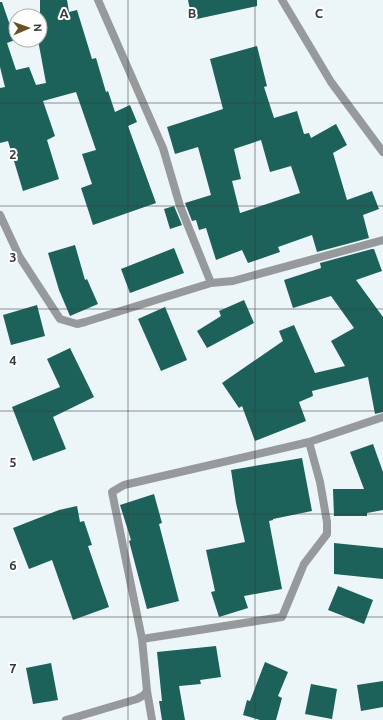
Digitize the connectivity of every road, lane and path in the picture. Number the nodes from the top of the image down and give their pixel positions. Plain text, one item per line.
1 (98, 0) edge
2 (282, 0) edge
3 (383, 152) edge
4 (0, 215) edge
5 (383, 240) edge
6 (211, 282) junction
7 (383, 417) edge
8 (309, 442) junction
9 (142, 639) junction
10 (147, 691) junction
11 (66, 720) edge
12 (152, 720) edge

1 - 6 street
2 - 3 street
4 - 6 street
5 - 6 street
7 - 8 street
8 - 9 street
8 - 9 street
9 - 10 street
10 - 11 street
10 - 12 street

